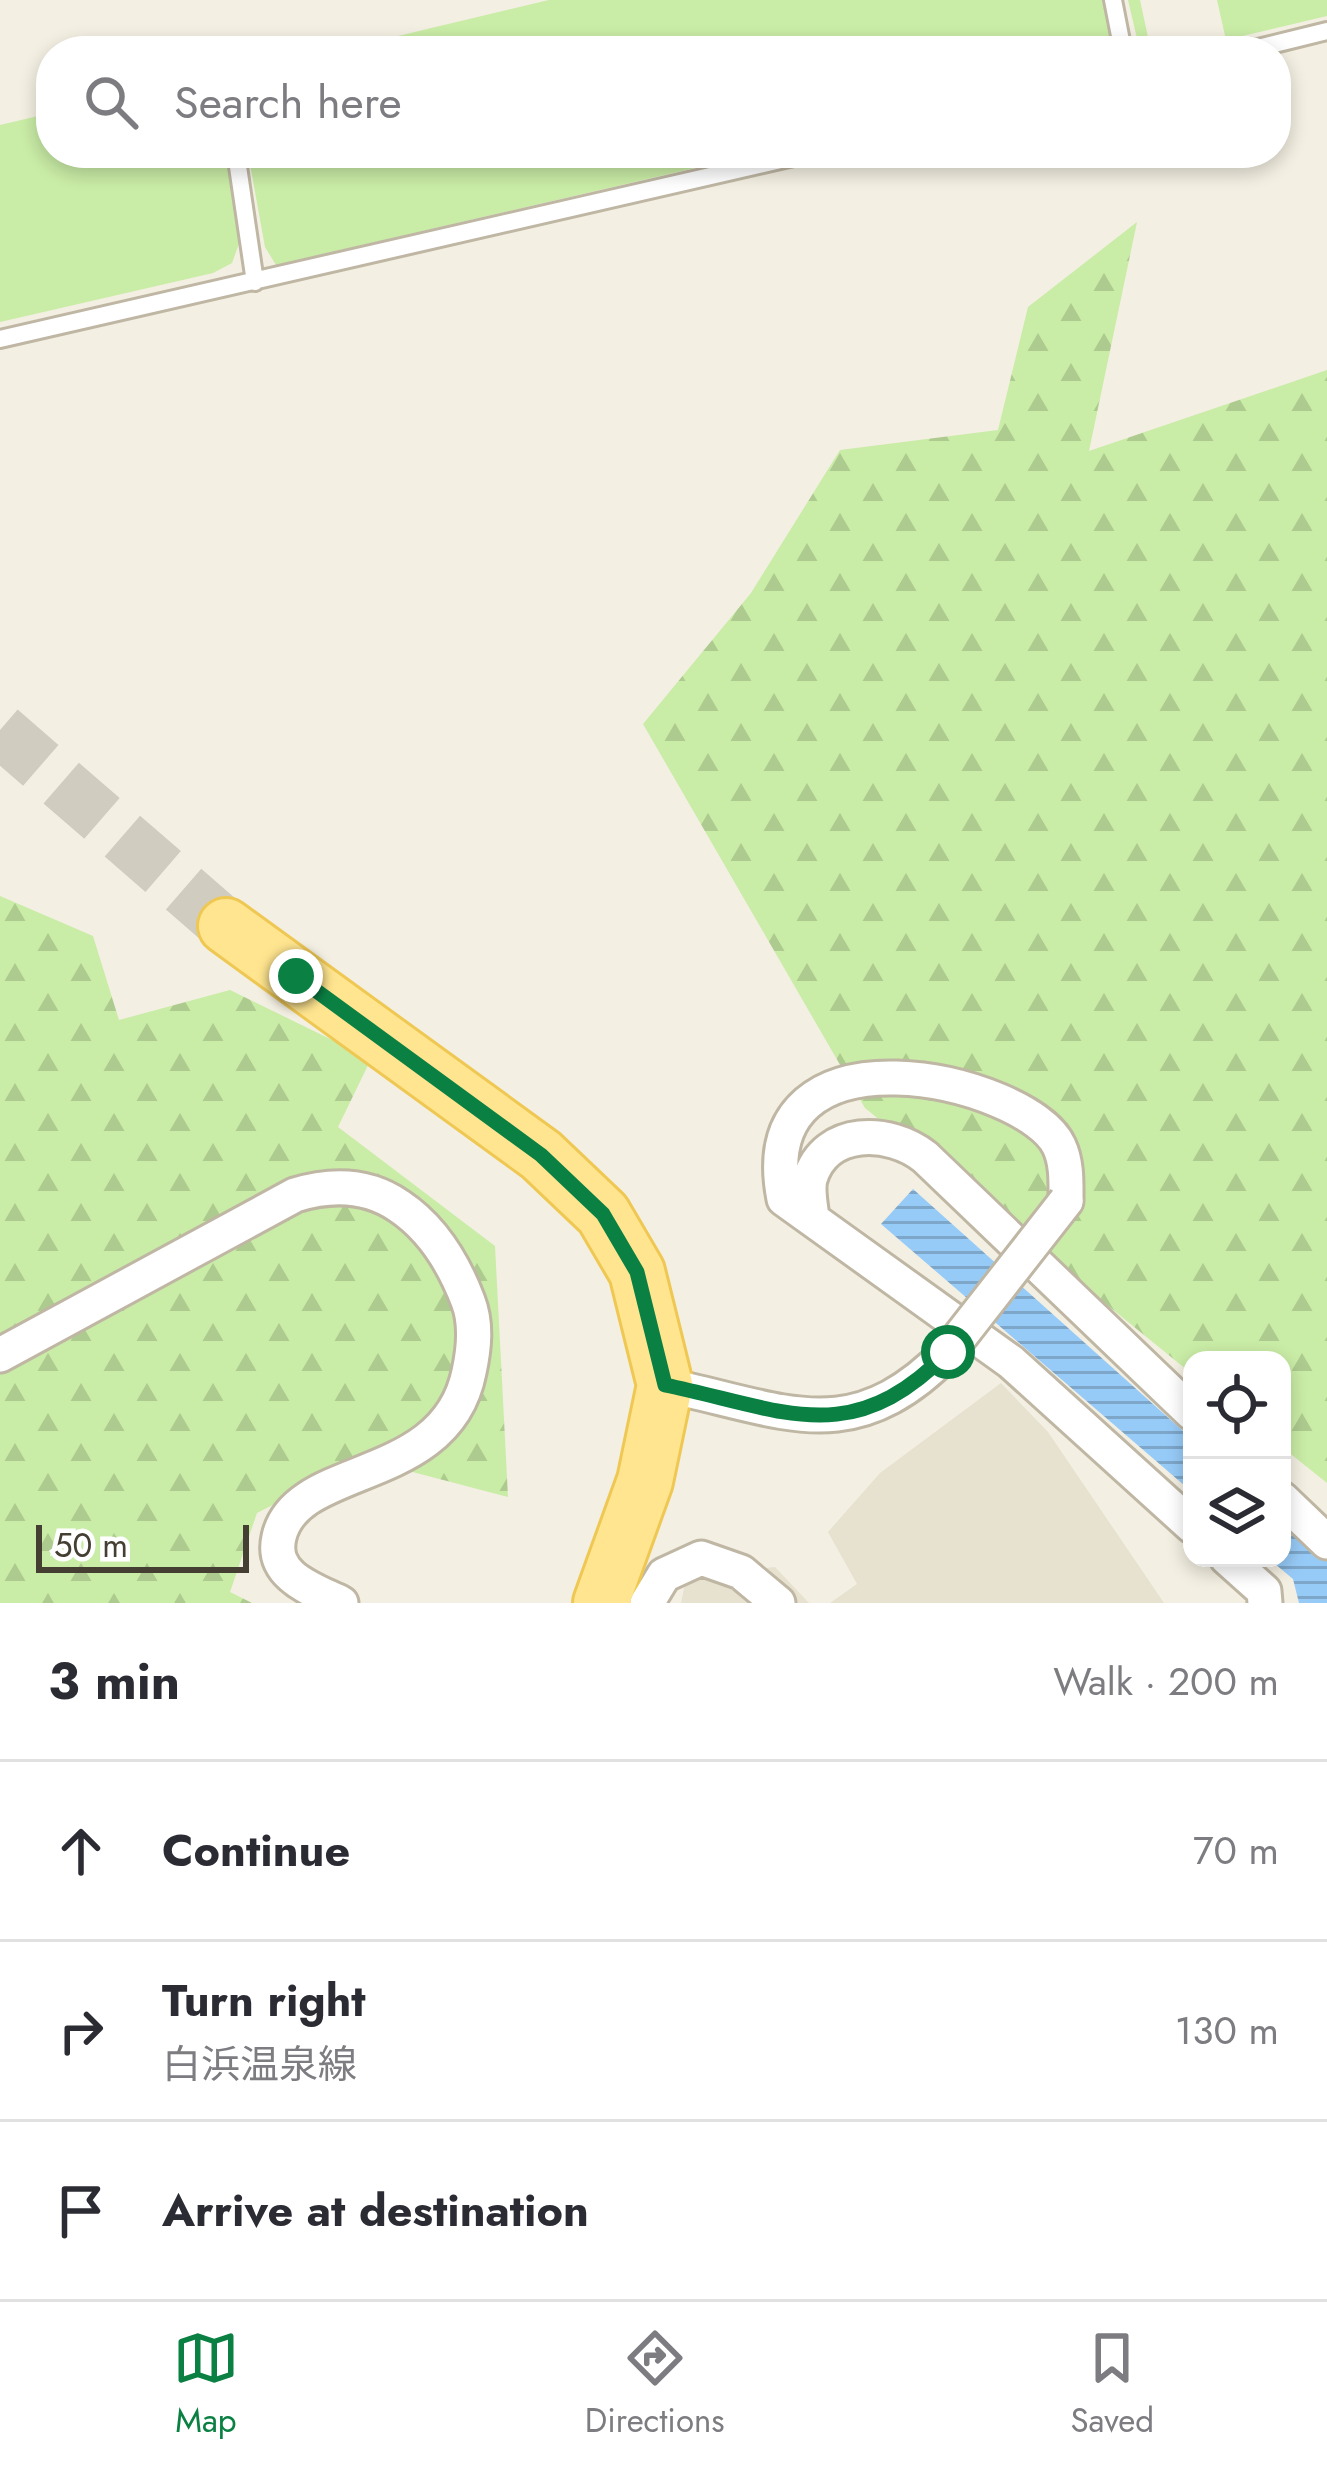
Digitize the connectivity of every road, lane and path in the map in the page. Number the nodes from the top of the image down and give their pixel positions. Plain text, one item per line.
1 (1113, 0) edge
2 (1327, 31) edge
3 (1120, 36) edge
4 (1291, 40) edge
5 (238, 168) edge
6 (746, 168) edge
7 (255, 281) junction
8 (0, 339) edge
9 (226, 926) tunnel mouth
10 (812, 1219) junction
11 (0, 1355) edge
12 (665, 1385) junction
13 (1183, 1404) edge
14 (1291, 1508) edge
15 (1183, 1518) edge
16 (1327, 1542) edge
17 (1237, 1567) edge
18 (761, 1599) edge
19 (341, 1603) edge
20 (602, 1603) edge
21 (647, 1603) edge
22 (1265, 1603) edge

1 - 3 lane
2 - 4 lane
5 - 7 lane
6 - 7 lane
7 - 8 lane
9 - 12 main road
10 - 12 street, bridge
10 - 13 street
10 - 15 street
11 - 19 street
12 - 20 main road
14 - 16 street
17 - 22 street
18 - 21 street

